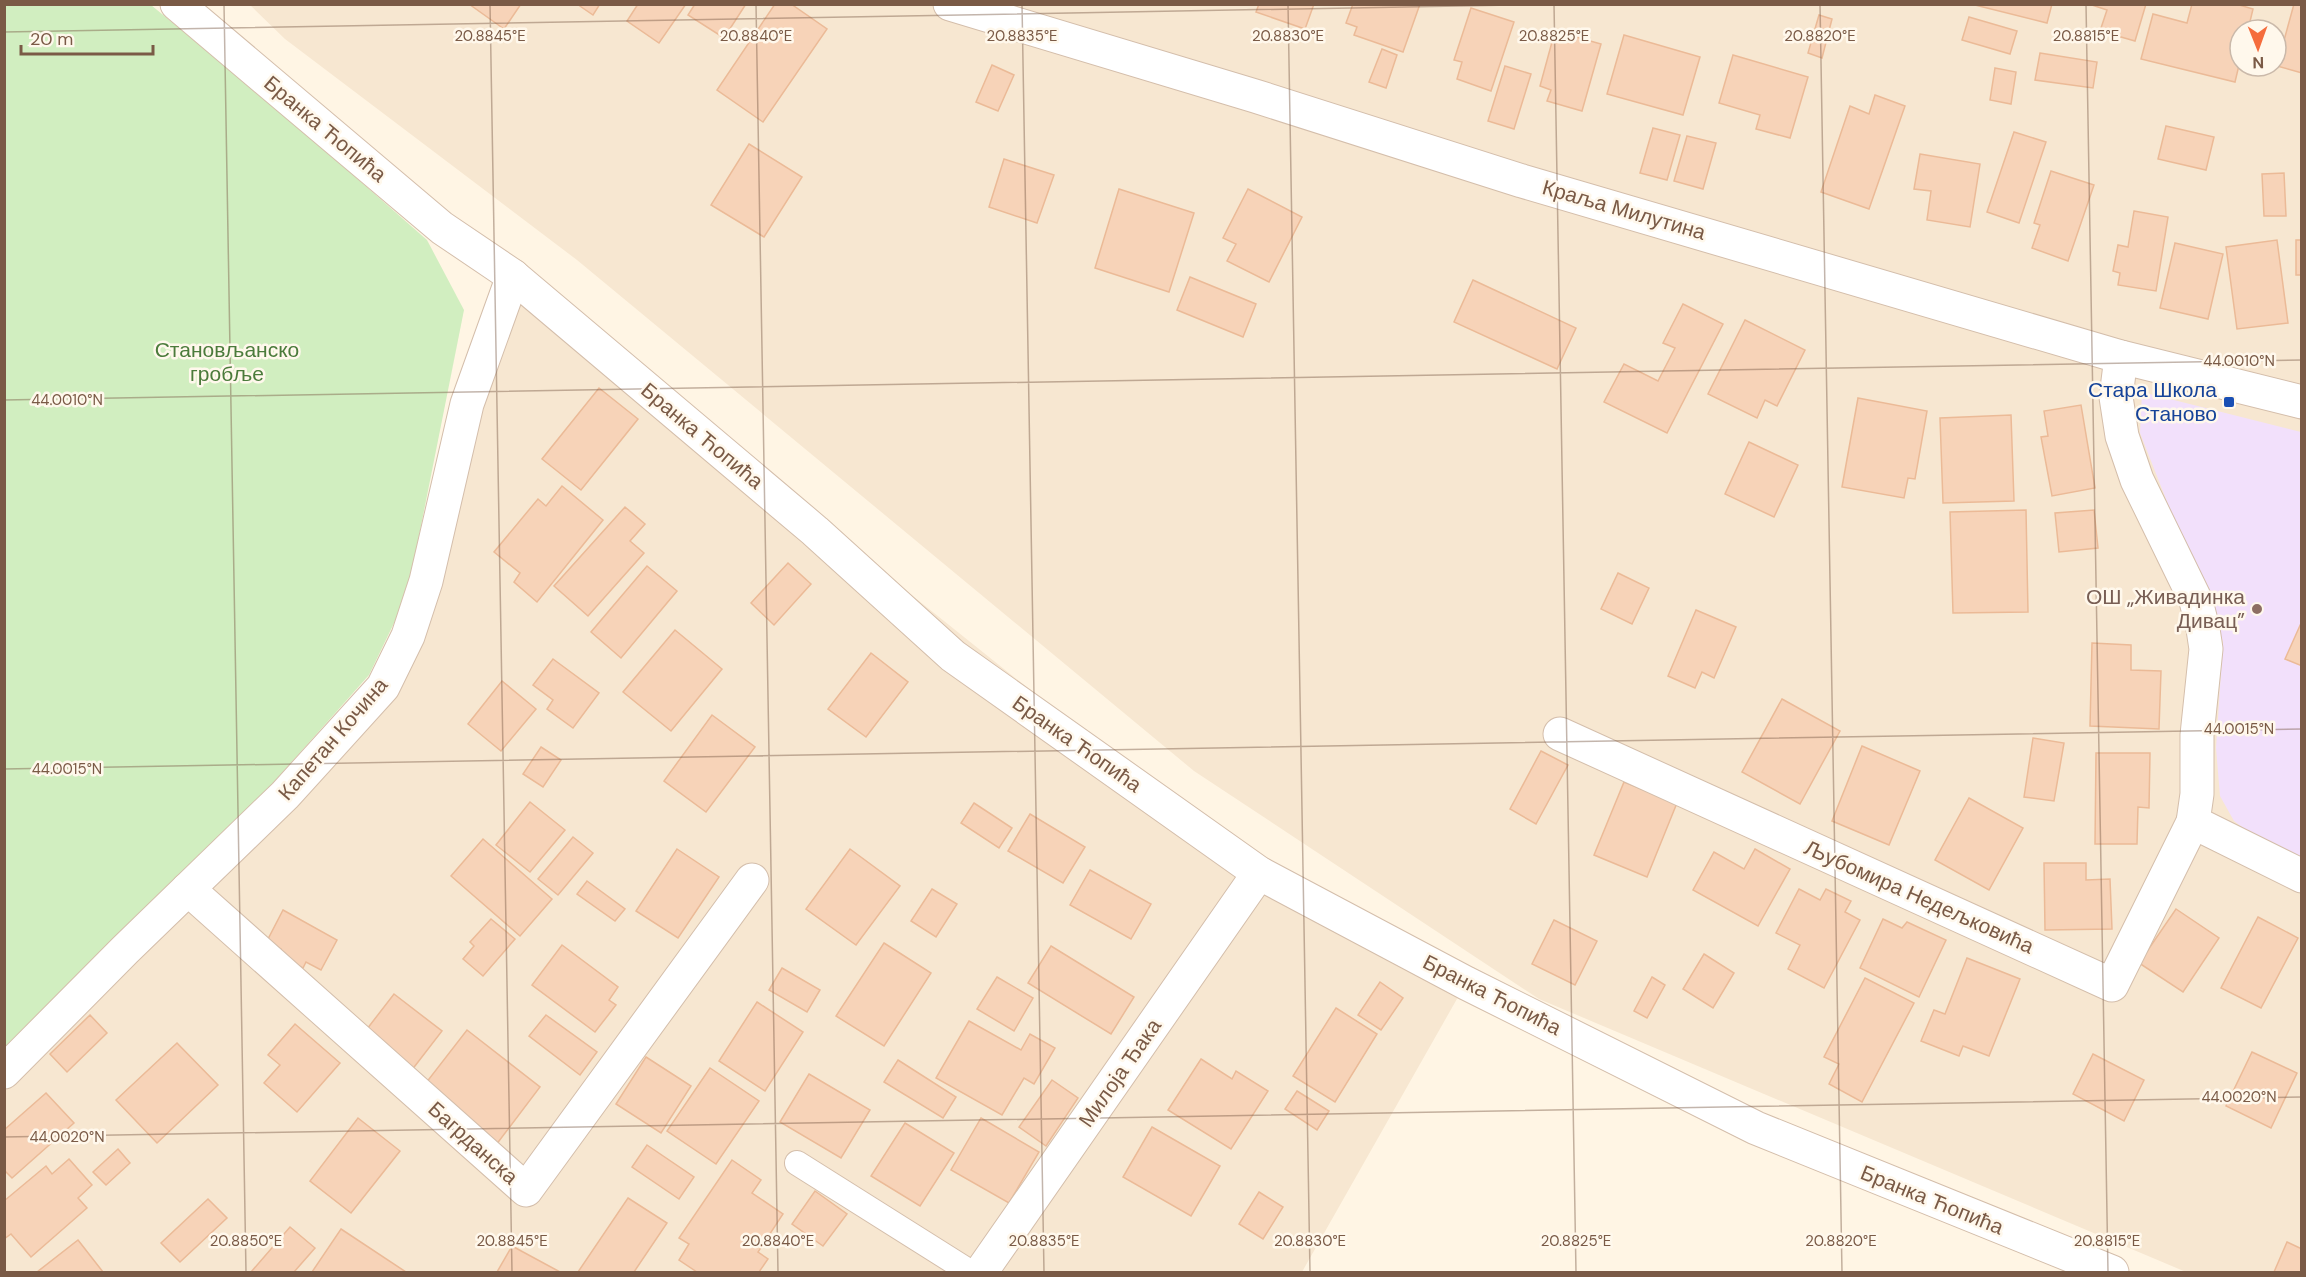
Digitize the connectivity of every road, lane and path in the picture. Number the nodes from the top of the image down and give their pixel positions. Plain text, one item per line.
1 (177, 4) edge
2 (950, 4) edge
3 (513, 276) junction
4 (2121, 357) junction
5 (2301, 402) edge
6 (1560, 734) dead end
7 (2193, 822) junction
8 (1259, 873) junction
9 (2301, 876) edge
10 (752, 880) dead end
11 (188, 889) junction
12 (4, 1072) edge
13 (797, 1163) dead end
14 (970, 1272) edge
15 (981, 1272) edge
16 (2112, 1272) edge

1 - 3 street, Бранка Ћопића
2 - 4 street, Краља Милутина
3 - 8 street, Бранка Ћопића
3 - 11 street, Капетан Кочина
4 - 5 street, Краља Милутина
4 - 7 street, Љубомира Недељковића
6 - 7 street, Љубомира Недељковића
7 - 9 street
8 - 15 street, Милоја Ђака
8 - 16 street, Бранка Ћопића
10 - 11 street, Багрданска
11 - 12 street, Капетан Кочина
13 - 14 lane

